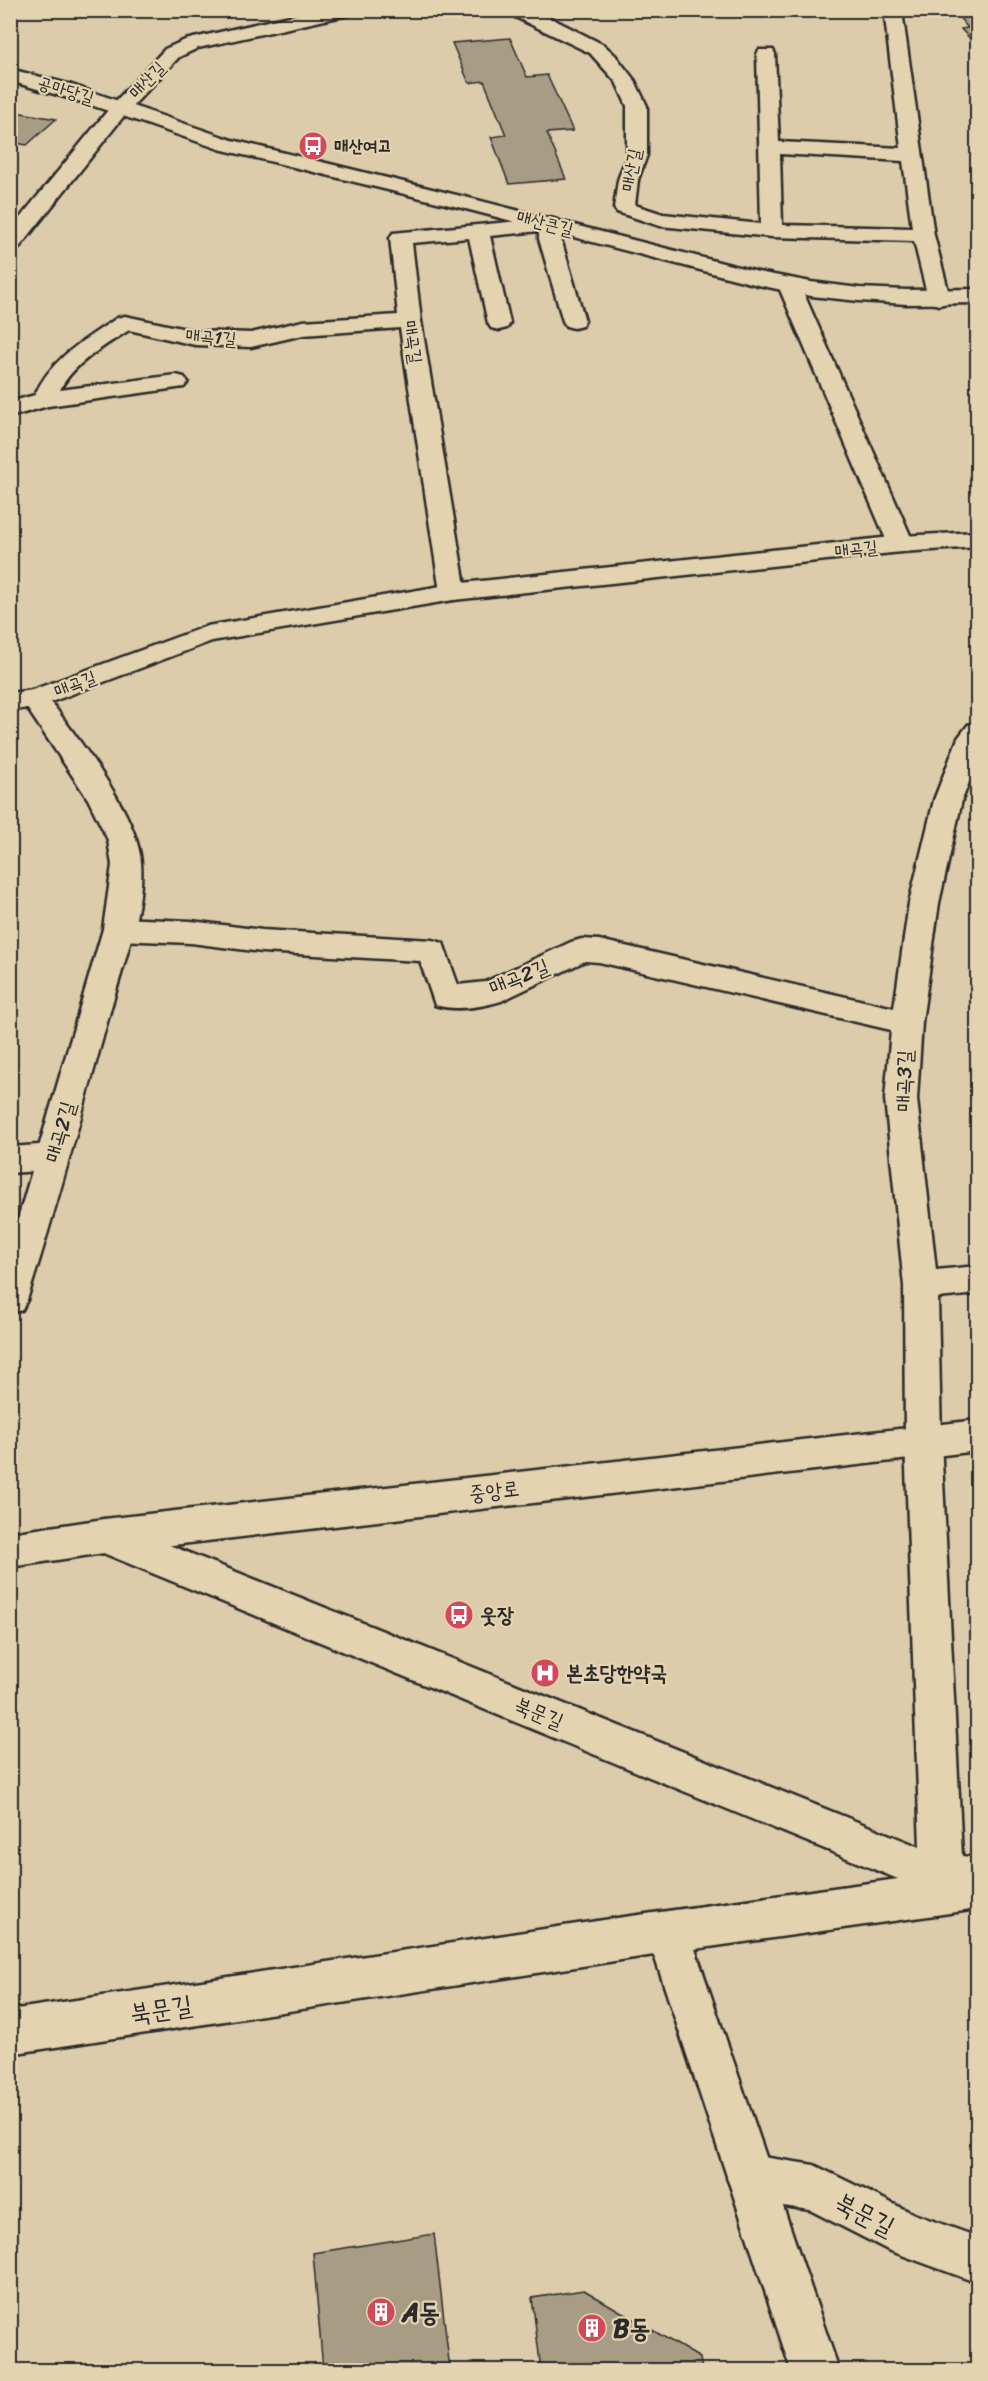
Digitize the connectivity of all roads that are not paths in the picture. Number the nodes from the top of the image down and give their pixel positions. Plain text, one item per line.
1 (343, 10) edge
2 (516, 10) edge
3 (889, 10) edge
4 (766, 54) dead end
5 (10, 75) edge
6 (120, 108) junction
7 (771, 148) junction
8 (912, 155) junction
9 (549, 224) junction
10 (478, 231) junction
11 (772, 231) junction
12 (922, 235) junction
13 (10, 244) edge
14 (789, 285) junction
15 (978, 296) edge
16 (939, 298) junction
17 (410, 321) junction
18 (574, 321) dead end
19 (499, 323) dead end
20 (176, 382) dead end
21 (45, 399) junction
22 (10, 410) edge
23 (978, 539) edge
24 (901, 544) junction
25 (453, 592) junction
26 (22, 700) edge
27 (978, 731) edge
28 (118, 929) junction
29 (907, 1022) junction
30 (53, 1157) junction
31 (10, 1160) edge
32 (978, 1280) edge
33 (921, 1286) junction
34 (10, 1300) edge
35 (978, 1435) edge
36 (923, 1442) junction
37 (104, 1536) junction
38 (10, 1550) edge
39 (966, 1880) edge
40 (668, 1932) junction
41 (10, 2032) edge
42 (750, 2178) junction
43 (978, 2260) edge
44 (815, 2370) edge

1 - 6 street, 매산길
2 - 11 street, 매산길
3 - 8 street
4 - 7 street
5 - 6 street, 공마당길
6 - 9 street, 매산큰길
6 - 13 street, 매산길
7 - 8 street
7 - 11 street
8 - 12 street
9 - 10 street, 매곡길
9 - 14 street, 매산큰길
9 - 18 street
10 - 17 street, 매곡길
10 - 19 street
11 - 12 street, 매산길
12 - 16 street
14 - 16 street, 매산큰길
14 - 24 street, 매곡길
15 - 16 street, 매산큰길
17 - 21 street, 매곡1길
17 - 25 street, 매곡길
20 - 21 street
21 - 22 street
23 - 24 street, 매곡길
24 - 25 street, 매곡길
25 - 26 street, 매곡길
26 - 28 street, 매곡2길
27 - 29 street, 매곡3길
28 - 29 street, 매곡2길
28 - 30 street, 매곡2길
29 - 33 street, 매곡3길
30 - 31 street
30 - 34 street, 매곡2길
32 - 33 street
33 - 36 street, 매곡3길
35 - 36 street, 중앙로
36 - 37 street, 중앙로
36 - 39 street, 매곡3길
37 - 38 street, 중앙로
37 - 39 street, 북문길
39 - 40 street, 북문길
40 - 41 street, 북문길
40 - 42 street
42 - 43 street, 북문길
42 - 44 street

